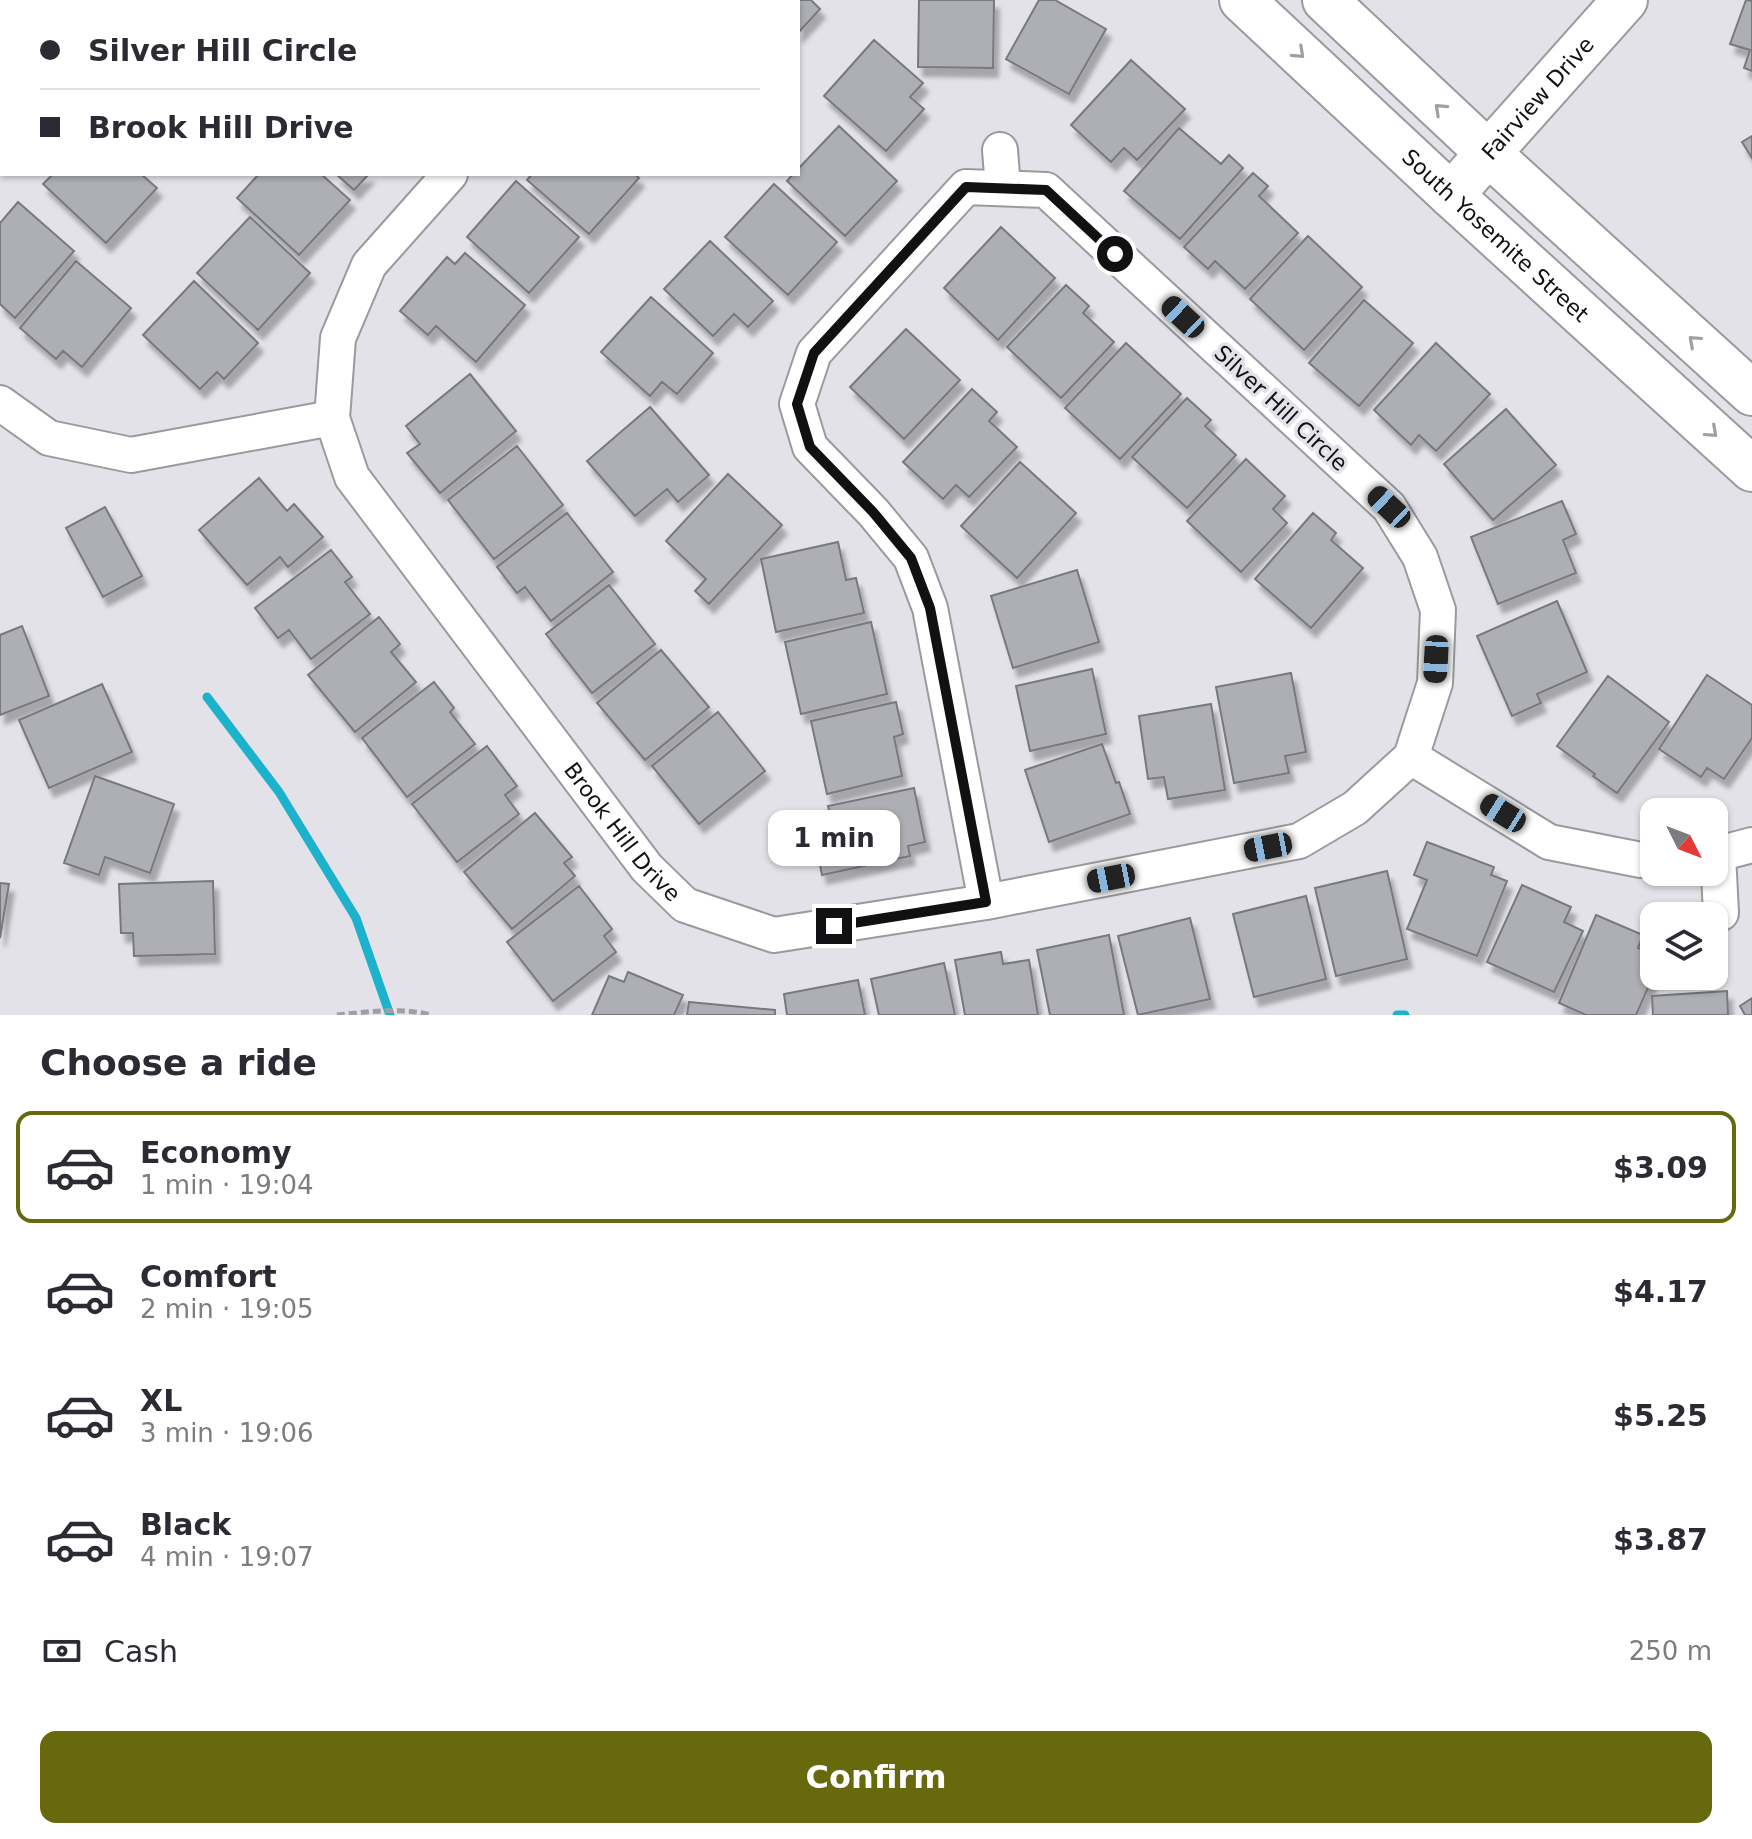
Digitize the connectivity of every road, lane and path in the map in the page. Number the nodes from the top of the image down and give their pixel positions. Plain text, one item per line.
1 (1242, 0) edge
2 (1325, 0) edge
3 (1625, 0) edge
4 (1000, 150) dead end
5 (1488, 153) junction
6 (448, 176) edge
7 (1003, 188) junction
8 (1451, 195) junction
9 (1752, 393) edge
10 (0, 403) edge
11 (332, 418) junction
12 (1752, 469) edge
13 (1411, 757) junction
14 (1752, 845) edge
15 (1728, 852) edge
16 (1640, 860) edge
17 (986, 902) junction
18 (337, 1015) edge
19 (431, 1015) edge

1 -> 8 main road, South Yosemite Street
5 -> 2 main road
3 - 5 main road, Fairview Drive
4 - 7 street
5 - 8 main road, Fairview Drive
9 -> 5 main road
6 - 11 street
7 - 13 street, Silver Hill Circle
7 - 17 street, Silver Hill Circle
8 -> 12 main road, South Yosemite Street
10 - 11 street
11 - 17 street, Brook Hill Drive
13 - 16 street
13 - 17 street, Brook Hill Drive
14 - 15 street
18 - 19 path

